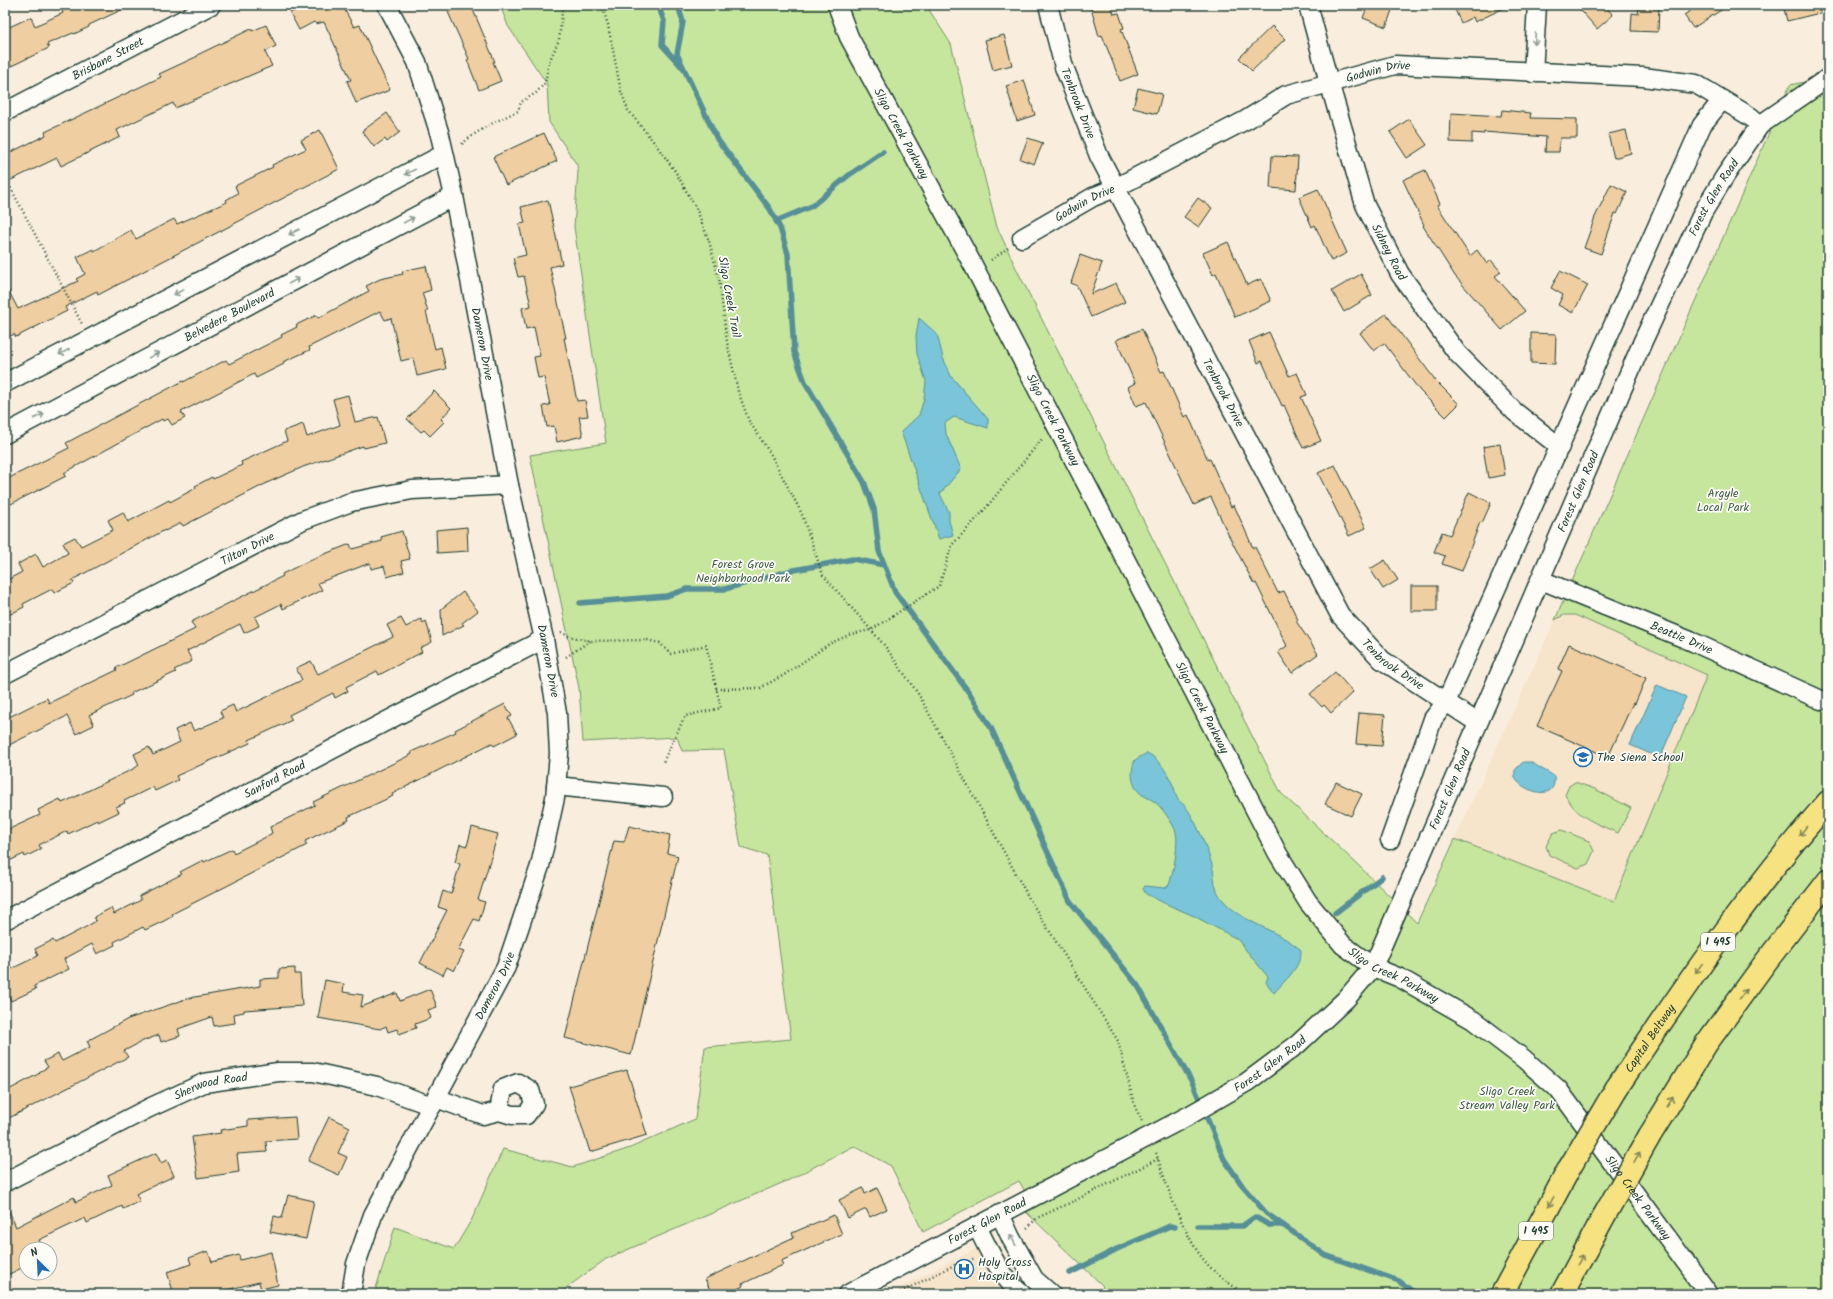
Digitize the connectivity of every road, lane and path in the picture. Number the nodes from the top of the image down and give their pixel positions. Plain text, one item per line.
1 (211, 5) edge
2 (387, 5) edge
3 (566, 5) edge
4 (602, 5) edge
5 (837, 5) edge
6 (1048, 5) edge
7 (1308, 5) edge
8 (1537, 5) edge
9 (1533, 73) junction
10 (1828, 78) edge
11 (1329, 82) junction
12 (1722, 100) junction
13 (5, 112) edge
14 (1760, 125) junction
15 (462, 144) dead end
16 (444, 154) junction
17 (5, 177) edge
18 (1115, 188) junction
19 (454, 196) junction
20 (1022, 238) dead end
21 (90, 338) junction
22 (5, 383) edge
23 (5, 434) edge
24 (1046, 435) dead end
25 (1560, 447) junction
26 (509, 485) junction
27 (1541, 580) junction
28 (871, 630) junction
29 (552, 636) junction
30 (591, 641) junction
31 (564, 658) dead end
32 (5, 674) edge
33 (716, 689) junction
34 (1821, 700) dead end
35 (1446, 702) junction
36 (1478, 723) junction
37 (662, 764) dead end
38 (556, 786) junction
39 (663, 797) dead end
40 (1828, 802) edge
41 (1390, 840) dead end
42 (1828, 881) edge
43 (5, 920) edge
44 (1372, 968) junction
45 (434, 1102) junction
46 (499, 1111) dead end
47 (1143, 1123) dead end
48 (1155, 1150) dead end
49 (1158, 1159) junction
50 (5, 1182) edge
51 (1000, 1214) junction
52 (976, 1226) junction
53 (1025, 1229) dead end
54 (970, 1262) dead end
55 (1018, 1293) edge
56 (351, 1294) edge
57 (848, 1294) edge
58 (897, 1294) edge
59 (1051, 1294) edge
60 (1244, 1294) edge
61 (1502, 1294) edge
62 (1562, 1294) edge
63 (1709, 1294) edge

1 - 13 street, Brisbane Street
2 - 16 street, Dameron Drive
3 - 15 path
4 - 28 path, Sligo Creek Trail
5 - 44 street, Sligo Creek Parkway
6 - 18 street, Tenbrook Drive
7 - 11 street, Sidney Road
8 -> 9 street
9 - 11 street, Godwin Drive
9 - 12 street, Godwin Drive
10 - 14 street, Forest Glen Road
11 - 18 street, Godwin Drive
11 - 25 street, Sidney Road
12 - 14 street, Godwin Drive
12 - 25 street
14 - 27 street, Forest Glen Road
16 - 19 street, Dameron Drive
16 -> 21 street
17 - 21 path
18 - 20 street, Godwin Drive
18 - 35 street, Tenbrook Drive
23 -> 19 street, Belvedere Boulevard
19 - 26 street, Dameron Drive
21 -> 22 street
24 - 28 path
25 - 35 street
26 - 29 street, Dameron Drive
26 - 32 street, Tilton Drive
27 - 34 street, Beattie Drive
27 - 36 street, Forest Glen Road
28 - 33 path
28 - 47 path, Sligo Creek Trail
29 - 30 path
29 - 38 street, Dameron Drive
29 - 43 street, Sanford Road
30 - 31 path
30 - 33 path
33 - 37 path
35 - 36 street, Tenbrook Drive
35 - 41 street
36 - 44 street, Forest Glen Road
38 - 39 street
38 - 45 street, Dameron Drive
40 -> 61 highway, Capital Beltway / I 495, bridge
62 -> 42 highway, bridge
44 - 51 street, Forest Glen Road
44 - 63 street, Sligo Creek Parkway
45 - 46 street, Sherwood Road
45 - 50 street, Sherwood Road
45 - 56 street, Dameron Drive
48 - 49 path
49 - 53 path
49 - 60 path
51 - 52 street, Forest Glen Road
59 -> 51 street
52 - 55 street
52 - 57 street, Forest Glen Road
54 - 58 path

